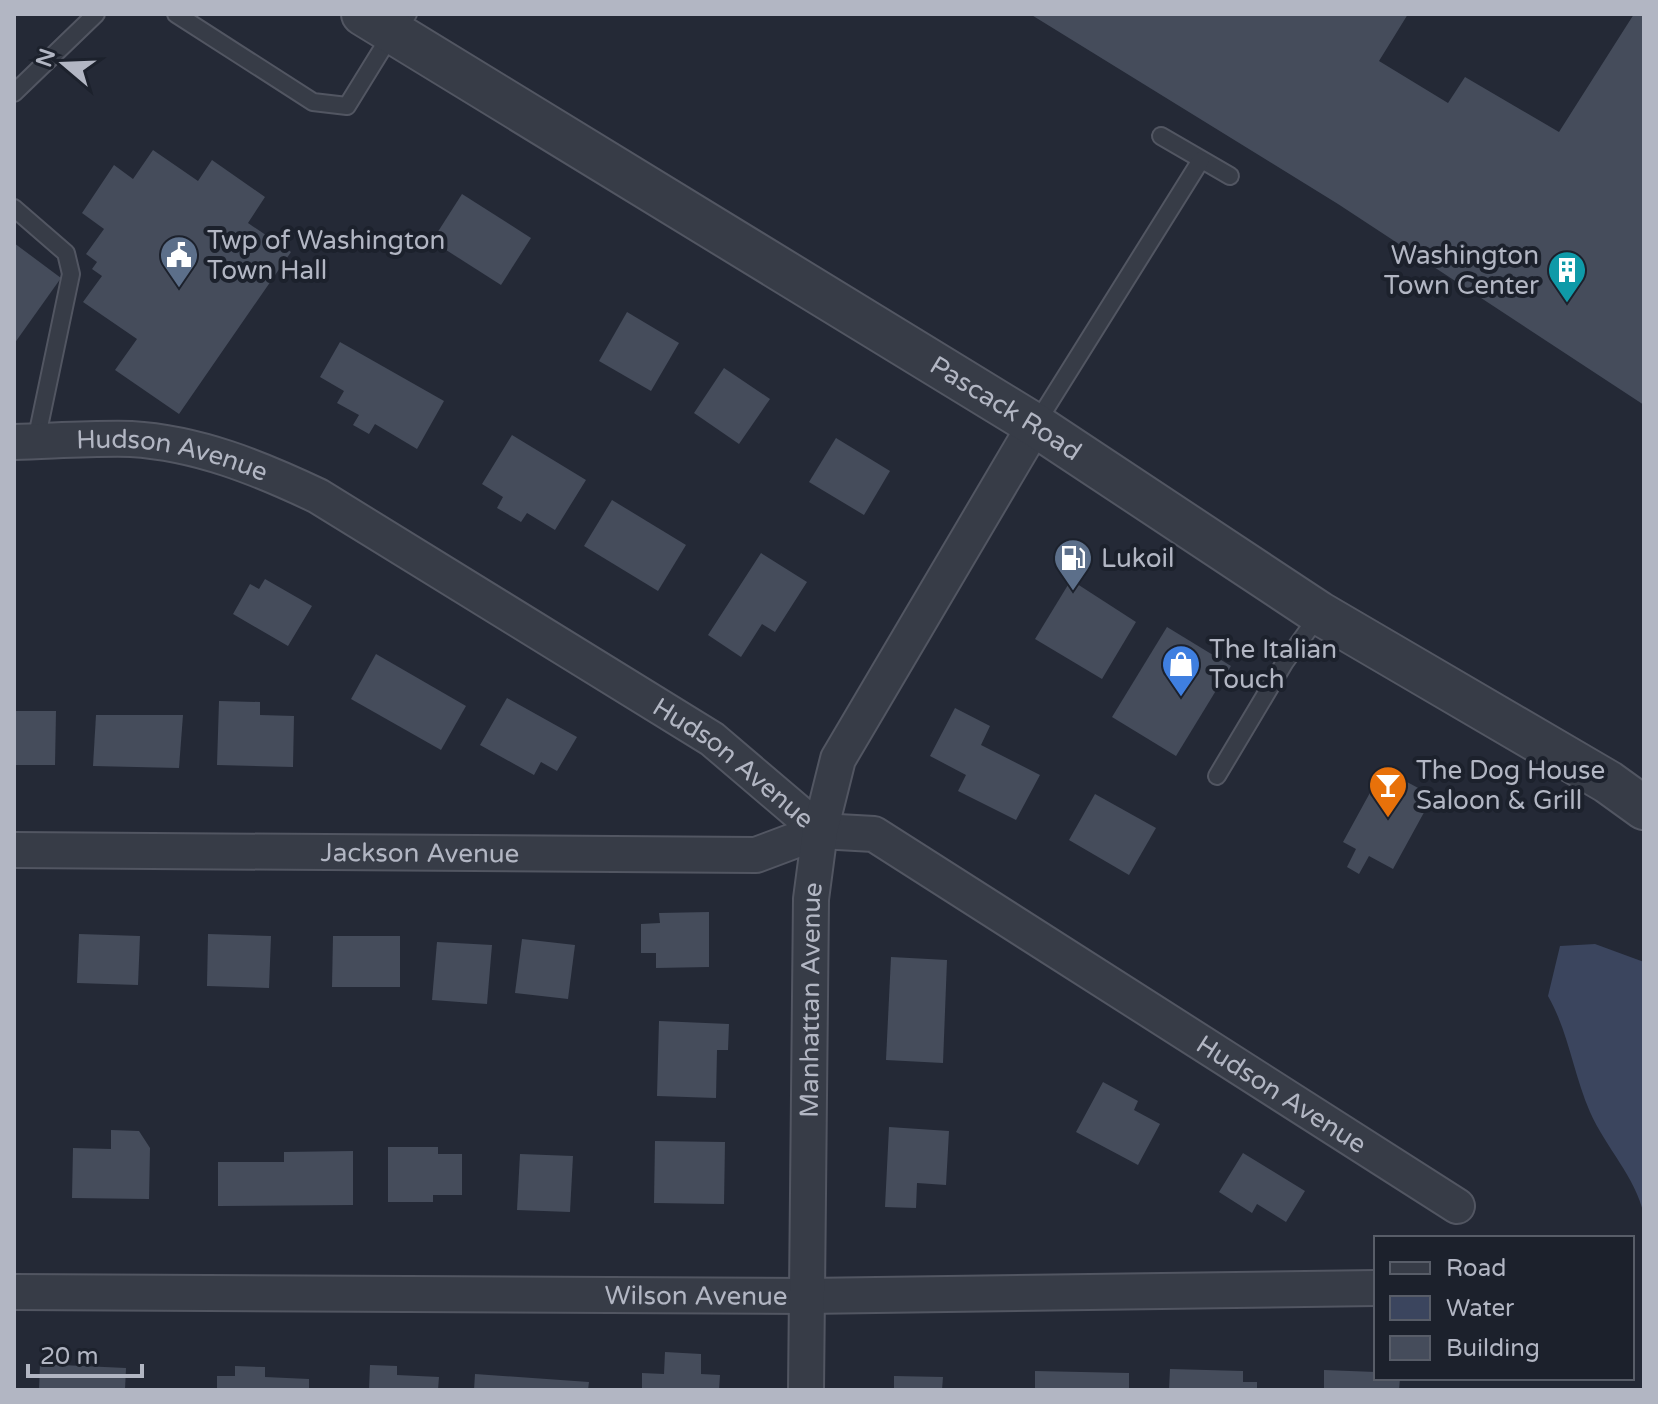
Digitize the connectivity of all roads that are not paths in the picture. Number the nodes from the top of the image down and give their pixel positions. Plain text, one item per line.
1 (96, 14) edge
2 (176, 14) edge
3 (388, 20) edge
4 (14, 93) edge
5 (1161, 136) dead end
6 (1201, 160) junction
7 (1230, 176) dead end
8 (14, 208) edge
9 (1035, 425) junction
10 (25, 441) edge
11 (1319, 613) junction
12 (1217, 776) dead end
13 (1644, 808) edge
14 (820, 831) junction
15 (14, 850) edge
16 (1457, 1206) dead end
17 (1374, 1288) edge
18 (14, 1292) edge
19 (806, 1296) junction
20 (806, 1390) edge

1 - 4 lane
2 - 3 lane
3 - 9 street, Pascack Road
5 - 6 lane
6 - 7 lane
6 - 9 lane
8 - 10 lane
9 - 11 street, Pascack Road
9 - 14 street, Manhattan Avenue
10 - 14 street, Hudson Avenue
11 - 12 lane
11 - 13 street, Pascack Road
14 - 15 street, Jackson Avenue
14 - 16 street, Hudson Avenue
14 - 19 street, Manhattan Avenue
17 - 19 street, Wilson Avenue
18 - 19 street, Wilson Avenue
19 - 20 street, Manhattan Avenue

